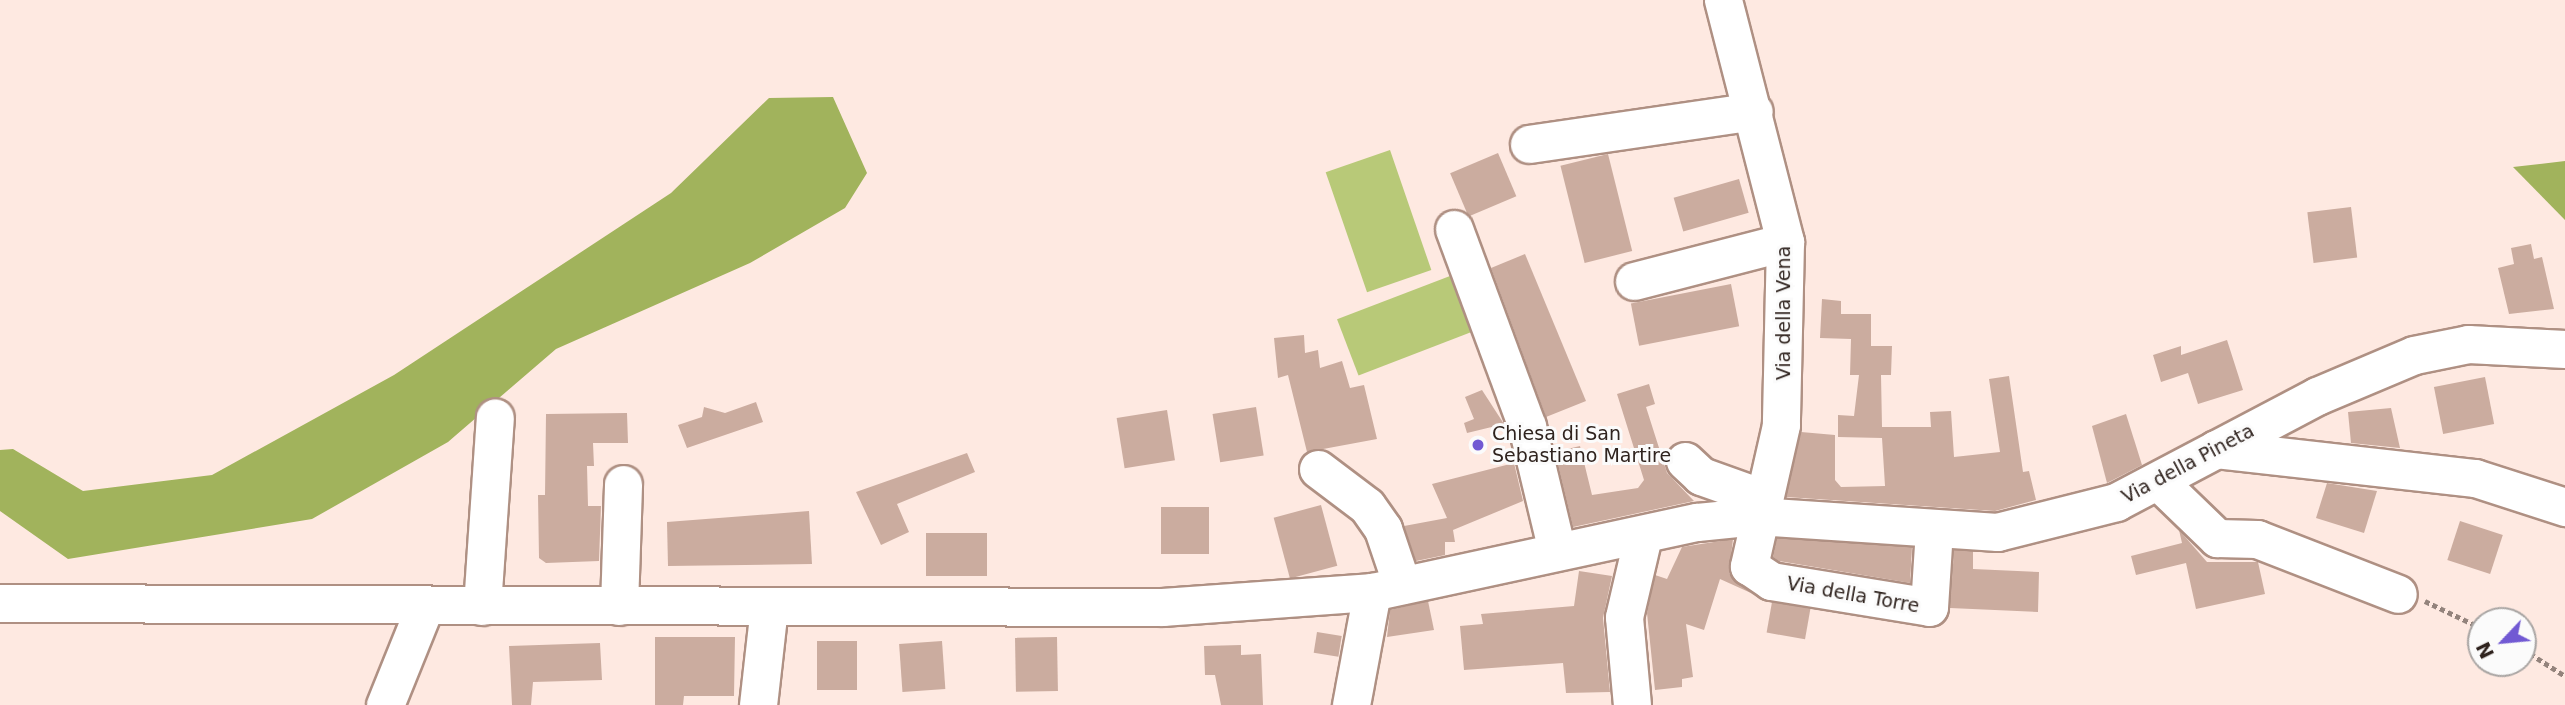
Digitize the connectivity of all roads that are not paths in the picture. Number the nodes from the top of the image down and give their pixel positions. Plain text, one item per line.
1 (1723, 0) edge
2 (1754, 110) junction
3 (1529, 144) dead end
4 (1454, 229) dead end
5 (1785, 242) junction
6 (1634, 281) dead end
7 (2565, 349) edge
8 (495, 417) dead end
9 (2216, 449) junction
10 (1685, 461) dead end
11 (1318, 468) dead end
12 (2160, 482) junction
13 (623, 484) dead end
14 (1759, 507) junction
15 (2565, 507) edge
16 (1934, 529) junction
17 (1643, 536) junction
18 (1558, 551) junction
19 (1387, 589) junction
20 (2398, 594) road end
21 (0, 603) edge
22 (425, 606) junction
23 (482, 606) junction
24 (619, 606) junction
25 (769, 607) junction
26 (766, 702) edge
27 (385, 705) edge
28 (1351, 705) edge
29 (1632, 705) edge

1 - 2 street, Via della Vena
2 - 3 street
2 - 5 street, Via della Vena
4 - 18 street
5 - 6 street
5 - 14 street, Via della Vena
7 - 9 street, Via della Pineta
8 - 23 street
9 - 12 street, Via della Pineta
9 - 15 street
10 - 14 street
11 - 19 street
12 - 16 street, Via della Pineta
12 - 20 street
13 - 24 street
14 - 16 street, Via della Pineta
14 - 16 street, Via della Torre
14 - 17 street
17 - 18 street
17 - 29 street
18 - 19 street
19 - 25 street
19 - 28 street
21 - 22 street
22 - 23 street
22 - 27 street
23 - 24 street
24 - 25 street
25 - 26 street

